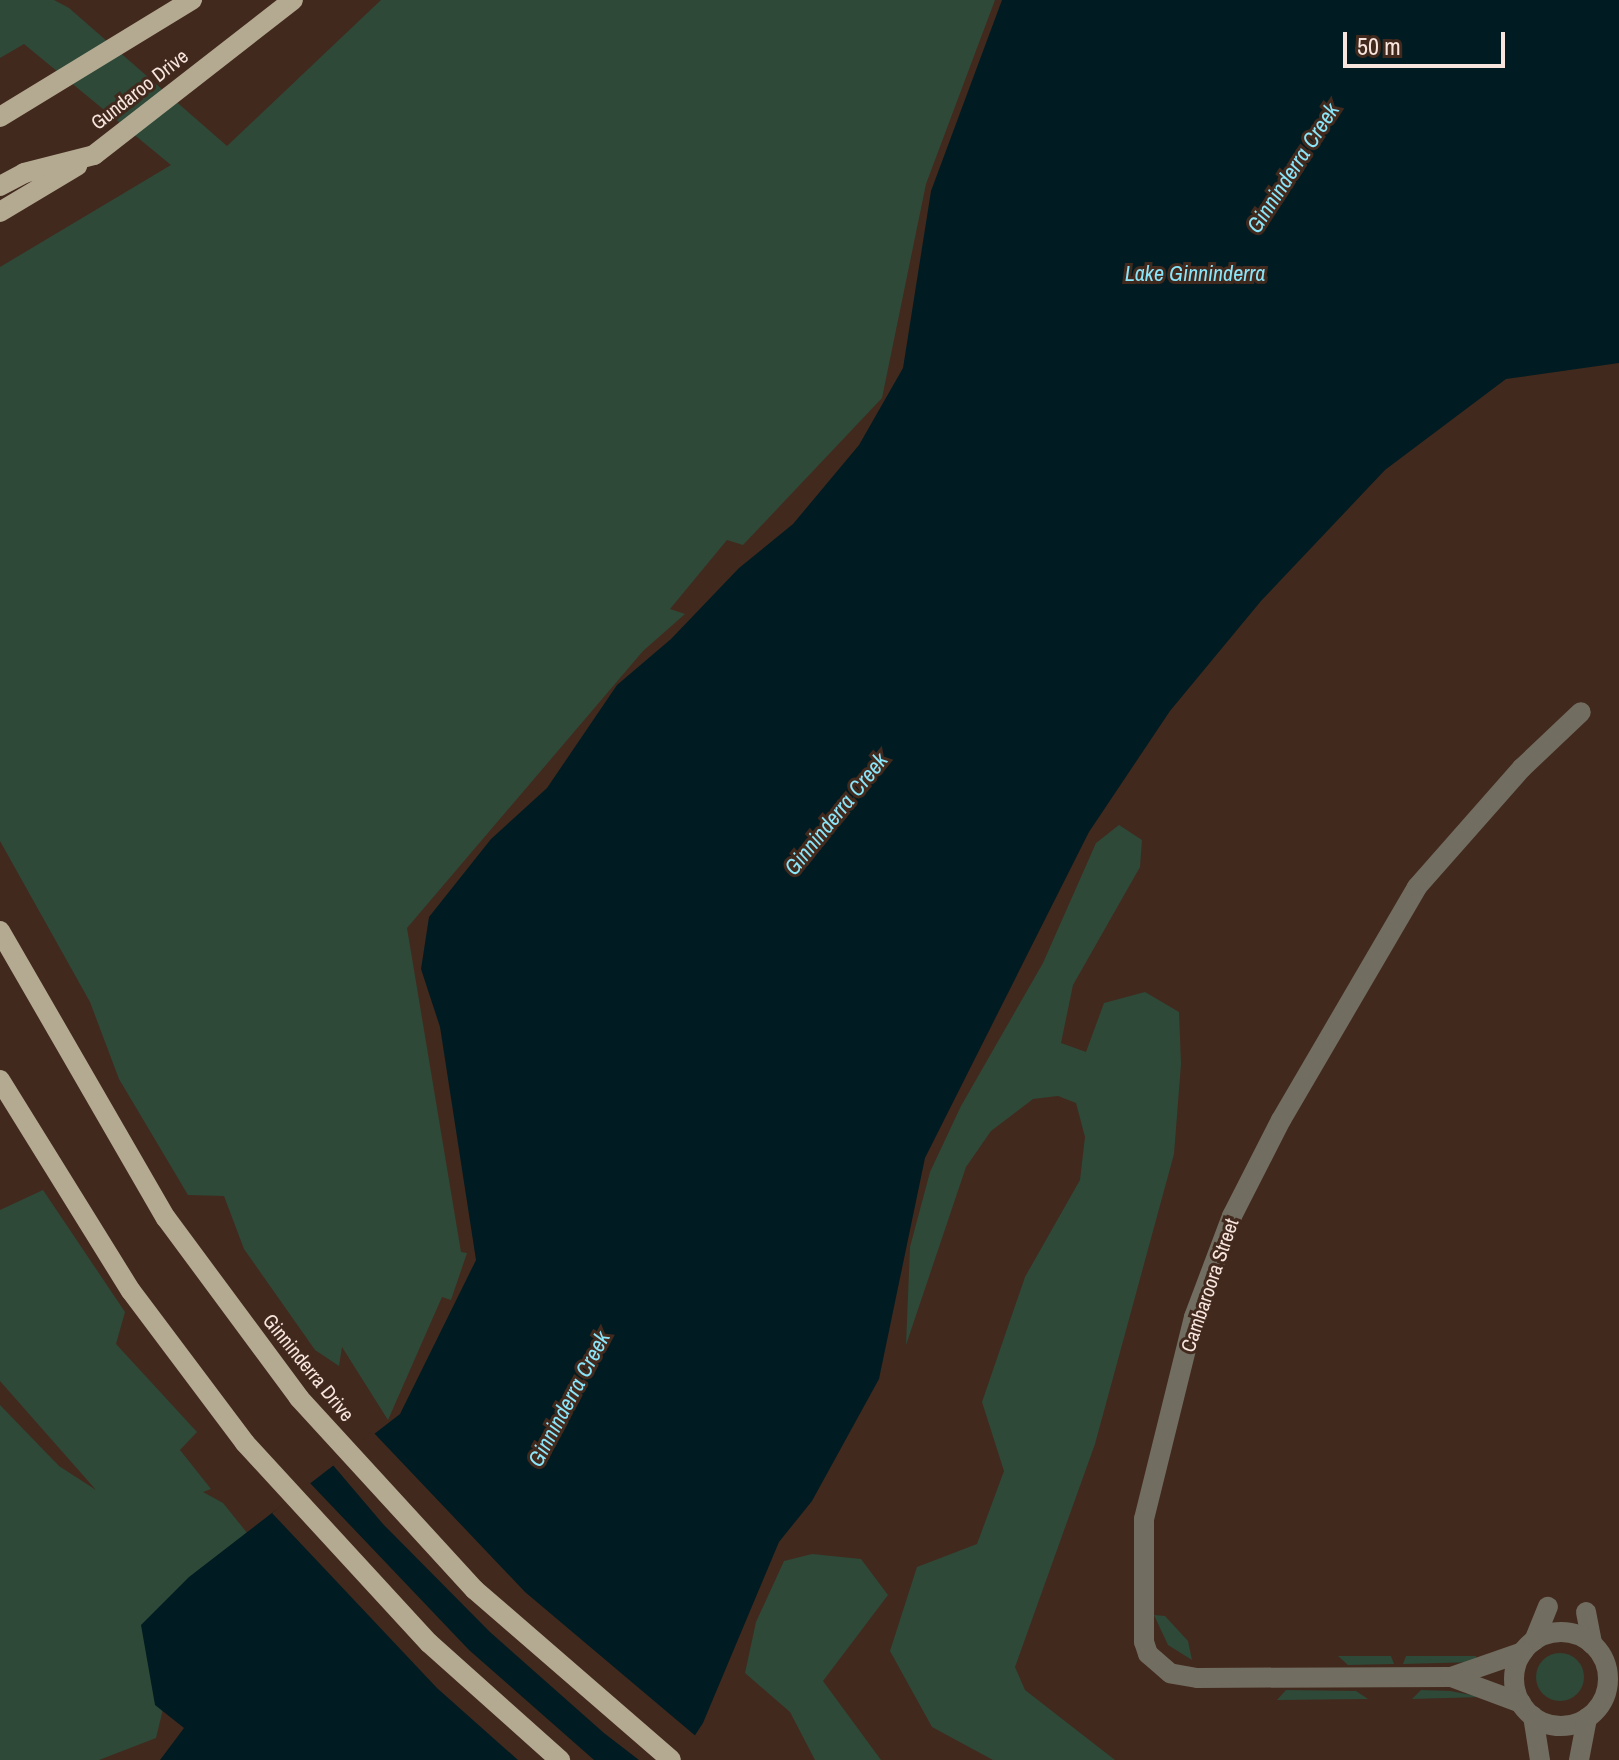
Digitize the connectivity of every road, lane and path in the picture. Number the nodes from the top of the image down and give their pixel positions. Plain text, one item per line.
1 (192, 0) edge
2 (293, 0) edge
3 (0, 117) edge
4 (94, 155) junction
5 (0, 186) edge
6 (0, 212) edge
7 (1581, 712) dead end
8 (1, 940) edge
9 (0, 1080) edge
10 (1548, 1607) dead end
11 (1586, 1612) dead end
12 (1528, 1646) junction
13 (1604, 1653) edge
14 (1451, 1677) junction
15 (1602, 1706) edge
16 (1527, 1709) junction
17 (560, 1760) edge
18 (671, 1760) edge
19 (1540, 1760) edge
20 (1579, 1760) edge

1 - 3 main road, Gundaroo Drive
2 - 4 main road, Gundaroo Drive
4 - 5 main road, Gundaroo Drive
4 - 6 main road
7 - 14 street, Cambaroora Street
8 - 18 main road, Ginninderra Drive
9 - 17 main road
10 - 12 street
11 - 13 street
12 - 13 street
12 - 14 street, Cambaroora Street
12 - 16 street
13 - 15 street
14 - 16 street, Cambaroora Street
15 - 16 street
15 - 20 street
16 - 19 street

